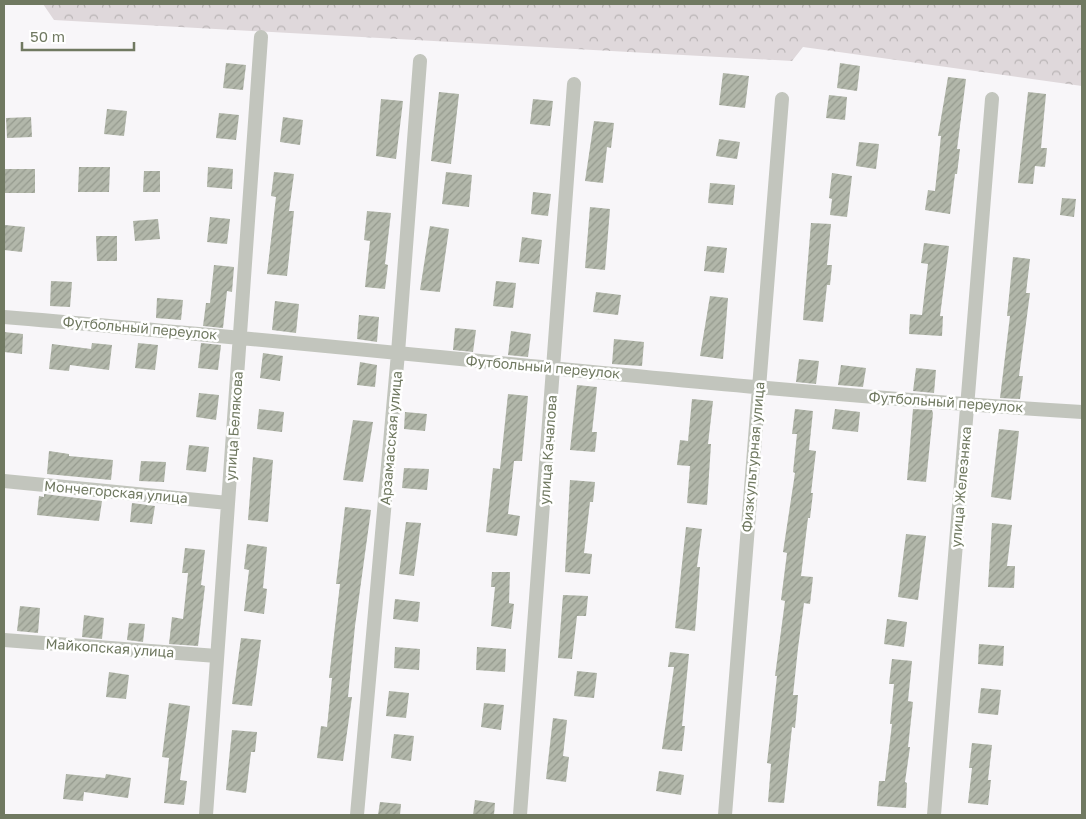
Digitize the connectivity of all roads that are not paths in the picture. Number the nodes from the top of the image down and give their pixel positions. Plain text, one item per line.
1 (261, 37) dead end
2 (420, 61) dead end
3 (574, 84) dead end
4 (782, 99) dead end
5 (992, 99) dead end
6 (4, 317) edge
7 (240, 336) junction
8 (398, 353) junction
9 (554, 368) junction
10 (759, 386) junction
11 (967, 405) junction
12 (1082, 412) edge
13 (4, 481) edge
14 (228, 503) junction
15 (4, 640) edge
16 (217, 656) junction
17 (206, 815) edge
18 (357, 815) edge
19 (520, 815) edge
20 (725, 815) edge
21 (934, 815) edge

1 - 7 street, улица Белякова
2 - 8 street, Арзамасская улица
3 - 9 street, улица Качалова
4 - 10 street, Физкультурная улица
5 - 11 street, улица Железняка
6 - 7 street, Футбольный переулок
7 - 8 street, Футбольный переулок
7 - 14 street, улица Белякова
8 - 9 street, Футбольный переулок
8 - 18 street, Арзамасская улица
9 - 10 street, Футбольный переулок
9 - 19 street, улица Качалова
10 - 11 street, Футбольный переулок
10 - 20 street, Физкультурная улица
11 - 12 street, Футбольный переулок
11 - 21 street, улица Железняка
13 - 14 street, Мончегорская улица
14 - 16 street, улица Белякова
15 - 16 street, Майкопская улица
16 - 17 street, улица Белякова

